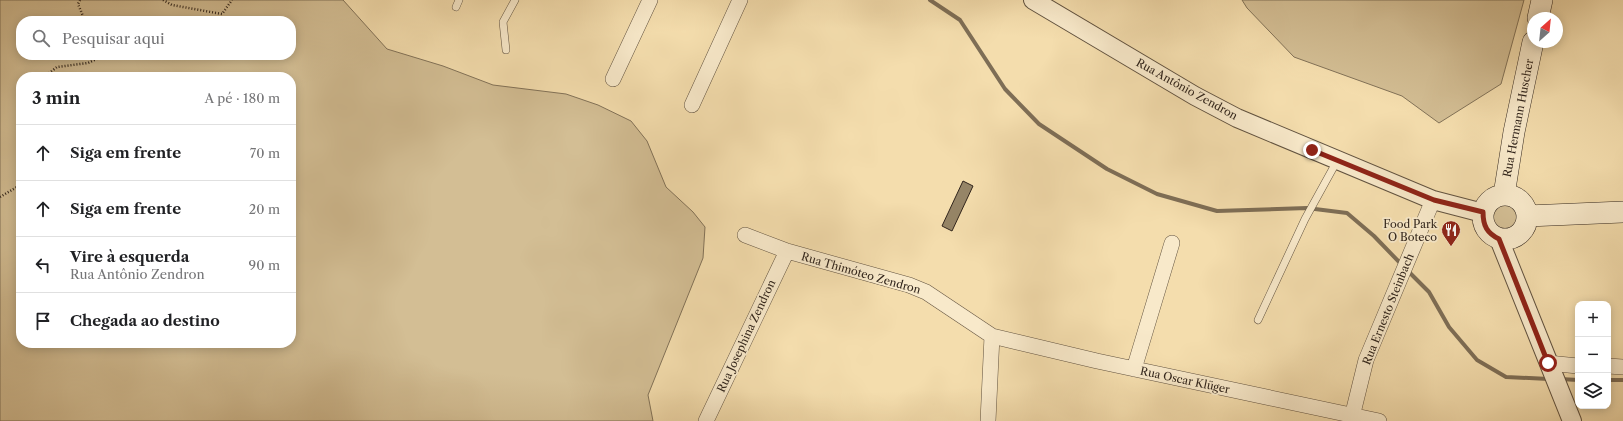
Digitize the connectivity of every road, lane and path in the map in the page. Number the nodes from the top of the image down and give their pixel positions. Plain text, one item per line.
1 (80, 0) edge
2 (163, 0) edge
3 (232, 0) edge
4 (515, 0) edge
5 (650, 0) edge
6 (740, 0) edge
7 (1033, 0) edge
8 (1542, 0) edge
9 (1539, 12) edge
10 (84, 16) edge
11 (1532, 48) edge
12 (506, 50) dead end
13 (94, 60) edge
14 (50, 72) edge
15 (613, 79) dead end
16 (692, 105) dead end
17 (1337, 161) junction
18 (16, 189) edge
19 (1504, 195) junction
20 (0, 197) edge
21 (1434, 200) junction
22 (1483, 212) junction
23 (1623, 212) edge
24 (1527, 216) junction
25 (745, 235) dead end
26 (1499, 239) junction
27 (1172, 243) dead end
28 (787, 251) junction
29 (1258, 320) dead end
30 (992, 336) junction
31 (1550, 366) junction
32 (1575, 366) edge
33 (1611, 366) edge
34 (1623, 367) edge
35 (1134, 369) junction
36 (1351, 418) edge
37 (706, 421) edge
38 (988, 421) edge
39 (1379, 421) edge
40 (1572, 421) edge

1 - 10 path
2 - 3 path
4 - 12 lane
5 - 15 street
6 - 16 street
7 - 17 street, Rua Antônio Zendron
8 - 9 main road
11 - 19 main road, Rua Hermann Huscher
13 - 14 path
17 - 21 street, Rua Antônio Zendron
17 - 29 lane
18 - 20 path
19 - 22 main road
19 - 24 main road
21 - 22 street, Rua Antônio Zendron
21 - 36 street, Rua Ernesto Steinbach
22 - 26 main road
23 - 24 main road
24 - 26 main road
25 - 28 street, Rua Thimóteo Zendron
26 - 31 street
27 - 35 street
28 - 30 street, Rua Thimóteo Zendron
28 - 37 street, Rua Josephina Zendron
30 - 35 street, Rua Oscar Klüger
30 - 38 street
31 - 32 street
31 - 40 street
33 - 34 street
35 - 36 street, Rua Oscar Klüger
36 - 39 street, Rua Oscar Klüger

